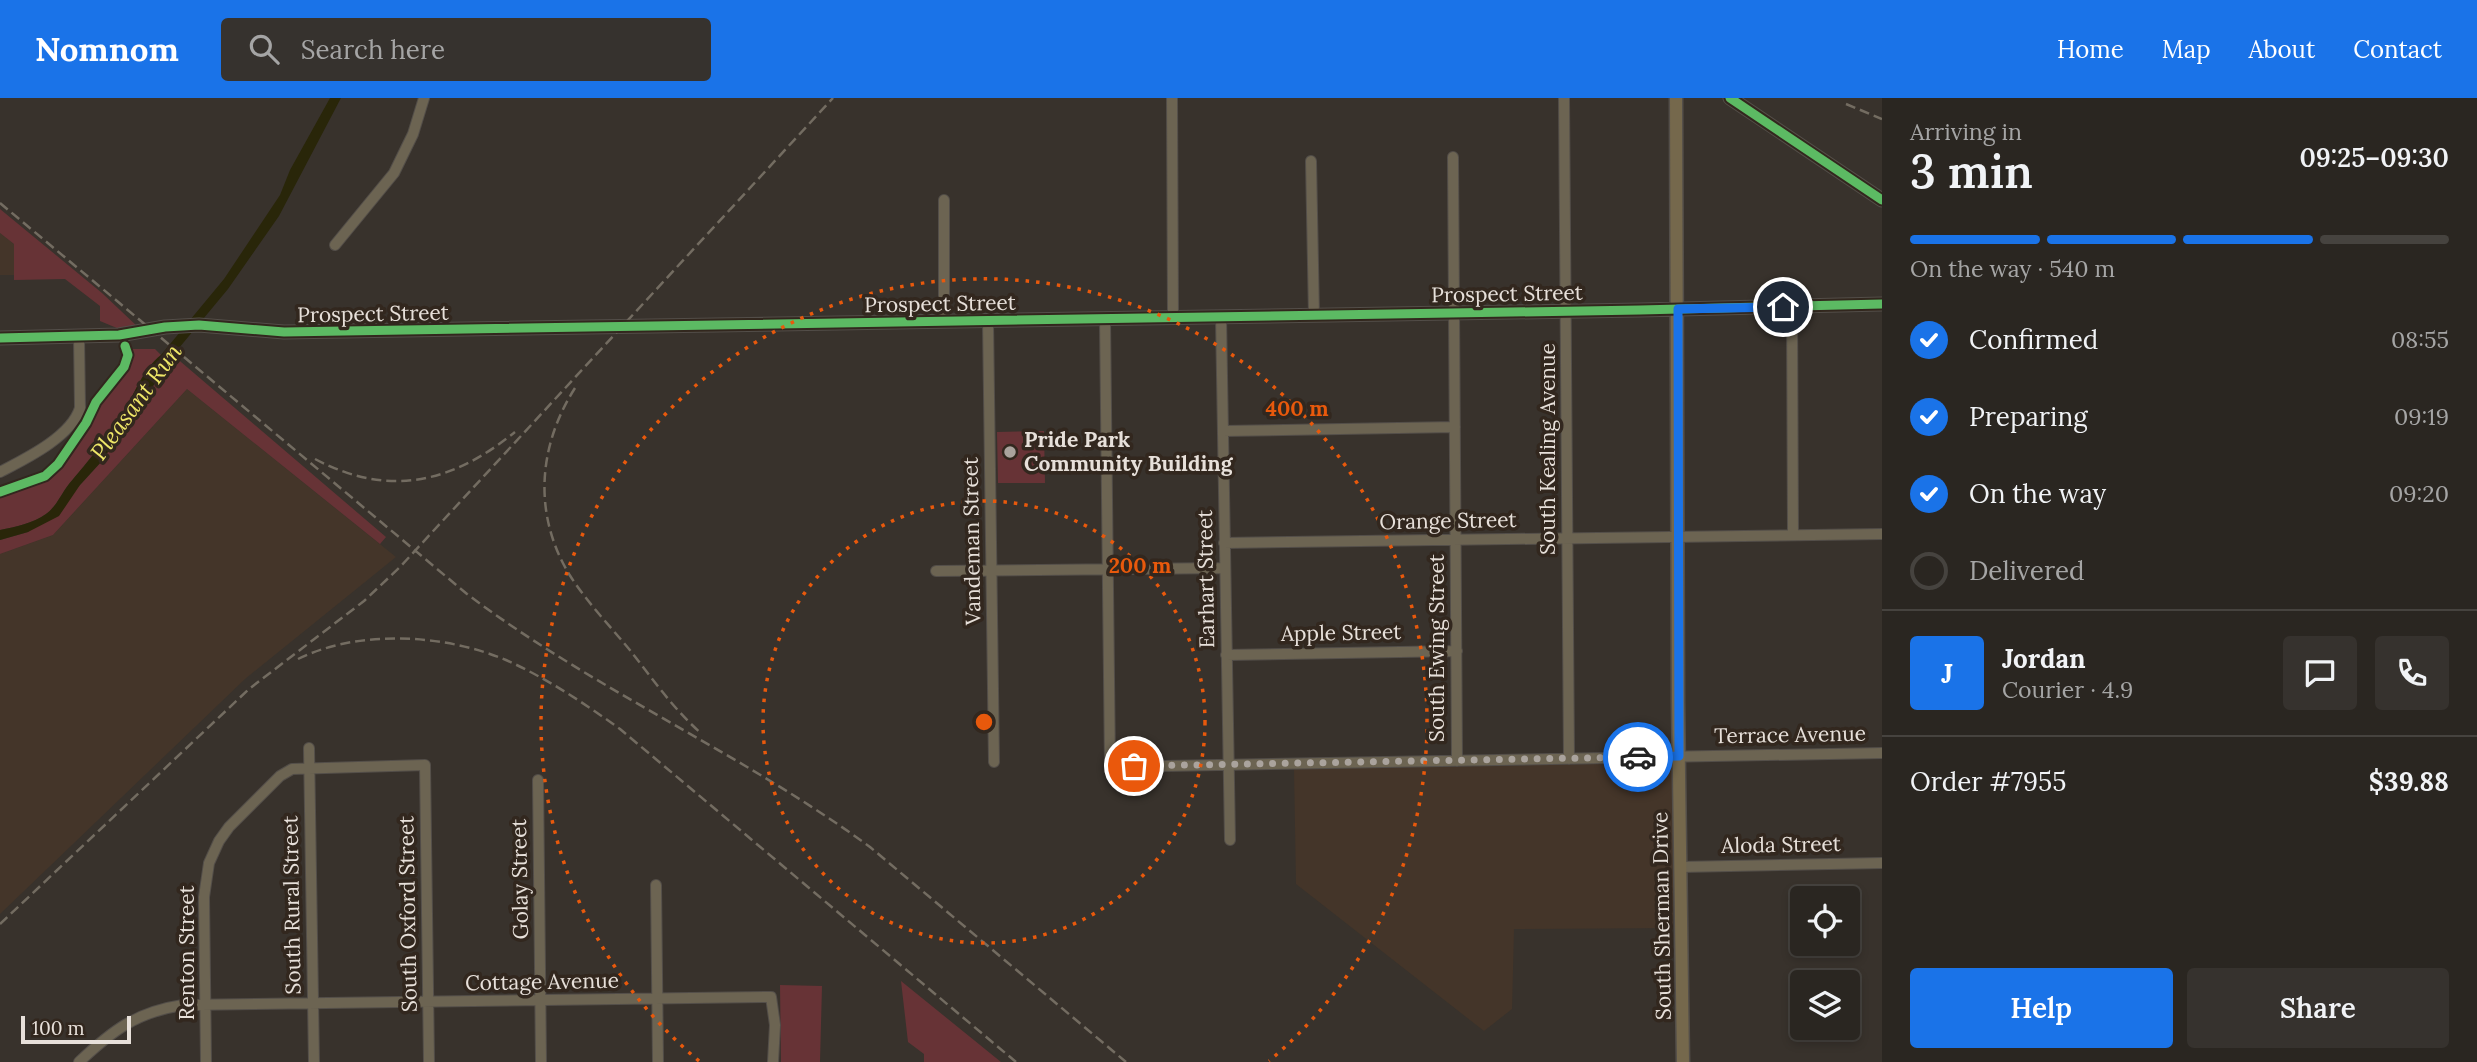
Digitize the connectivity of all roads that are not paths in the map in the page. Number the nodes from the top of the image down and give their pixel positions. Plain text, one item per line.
1 (424, 98) edge
2 (1172, 98) edge
3 (1564, 98) edge
4 (1676, 98) edge
5 (1730, 98) edge
6 (1453, 158) dead end
7 (1311, 160) dead end
8 (1882, 200) edge
9 (944, 201) dead end
10 (335, 245) dead end
11 (1882, 304) edge
12 (1792, 307) junction
13 (1678, 309) junction
14 (1566, 311) junction
15 (1454, 313) junction
16 (1314, 316) junction
17 (1173, 317) junction
18 (1221, 317) junction
19 (1105, 319) junction
20 (944, 321) junction
21 (988, 321) junction
22 (79, 337) junction
23 (0, 338) edge
24 (1455, 427) junction
25 (1223, 431) junction
26 (0, 472) edge
27 (1882, 534) edge
28 (1793, 535) junction
29 (1567, 538) junction
30 (1677, 538) junction
31 (1456, 540) junction
32 (1224, 543) junction
33 (1224, 568) junction
34 (992, 570) junction
35 (1108, 570) junction
36 (936, 571) dead end
37 (1457, 651) junction
38 (1226, 654) junction
39 (309, 748) dead end
40 (1882, 753) edge
41 (1679, 756) junction
42 (1569, 758) junction
43 (1457, 761) junction
44 (994, 762) dead end
45 (1228, 765) junction
46 (309, 767) junction
47 (537, 780) dead end
48 (1230, 841) dead end
49 (1882, 863) edge
50 (1680, 867) junction
51 (656, 885) dead end
52 (657, 999) junction
53 (429, 1002) junction
54 (541, 1002) junction
55 (313, 1004) junction
56 (205, 1005) junction
57 (79, 1062) edge
58 (206, 1062) edge
59 (314, 1062) edge
60 (429, 1062) edge
61 (541, 1062) edge
62 (658, 1062) edge
63 (773, 1062) edge
64 (1683, 1062) edge

1 - 10 street
2 - 17 street
3 - 14 street, South Kealing Avenue
4 - 13 main road, South Sherman Drive
5 - 8 main road
6 - 15 street, South Ewing Street
7 - 16 street
9 - 20 street
11 - 12 main road, Prospect Street
12 - 13 main road, Prospect Street
12 - 28 street
13 - 14 main road, Prospect Street
13 - 30 main road, South Sherman Drive
14 - 15 main road, Prospect Street
14 - 29 street, South Kealing Avenue
15 - 16 main road, Prospect Street
15 - 24 street, South Ewing Street
16 - 18 main road, Prospect Street
17 - 18 main road, Prospect Street
17 - 19 main road, Prospect Street
18 - 25 street, Earhart Street
19 - 21 main road, Prospect Street
19 - 35 street
20 - 21 main road, Prospect Street
20 - 22 main road, Prospect Street
21 - 34 street, Vandeman Street
22 - 23 main road, Prospect Street
22 - 26 street
24 - 25 street
24 - 31 street, South Ewing Street
25 - 32 street, Earhart Street
27 - 28 street, Orange Street
28 - 30 street, Orange Street
29 - 30 street, Orange Street
29 - 31 street, Orange Street
29 - 42 street, South Kealing Avenue
30 - 41 main road, South Sherman Drive
31 - 32 street, Orange Street
31 - 37 street, South Ewing Street
32 - 33 street, Earhart Street
33 - 35 street
33 - 38 street, Earhart Street
34 - 35 street
34 - 36 street
34 - 44 street, Vandeman Street
35 - 45 street, Terrace Avenue
37 - 38 street, Apple Street
37 - 43 street, South Ewing Street
38 - 45 street, Earhart Street
39 - 46 street, South Rural Street
40 - 41 street, Terrace Avenue
41 - 42 street, Terrace Avenue
41 - 50 main road, South Sherman Drive
42 - 43 street, Terrace Avenue
43 - 45 street, Terrace Avenue
45 - 48 street, Earhart Street
46 - 53 street, South Oxford Street
46 - 55 street, South Rural Street
46 - 56 street, Renton Street
47 - 54 street, Golay Street
49 - 50 street, Aloda Street
50 - 64 main road, South Sherman Drive
51 - 52 street
52 - 54 street, Cottage Avenue
52 - 62 street
52 - 63 street, Cottage Avenue
53 - 54 street, Cottage Avenue
53 - 55 street, Cottage Avenue
53 - 60 street, South Oxford Street
54 - 61 street, Golay Street
55 - 56 street, Cottage Avenue
55 - 59 street, South Rural Street
56 - 57 street, Cottage Avenue
56 - 58 street, Renton Street

